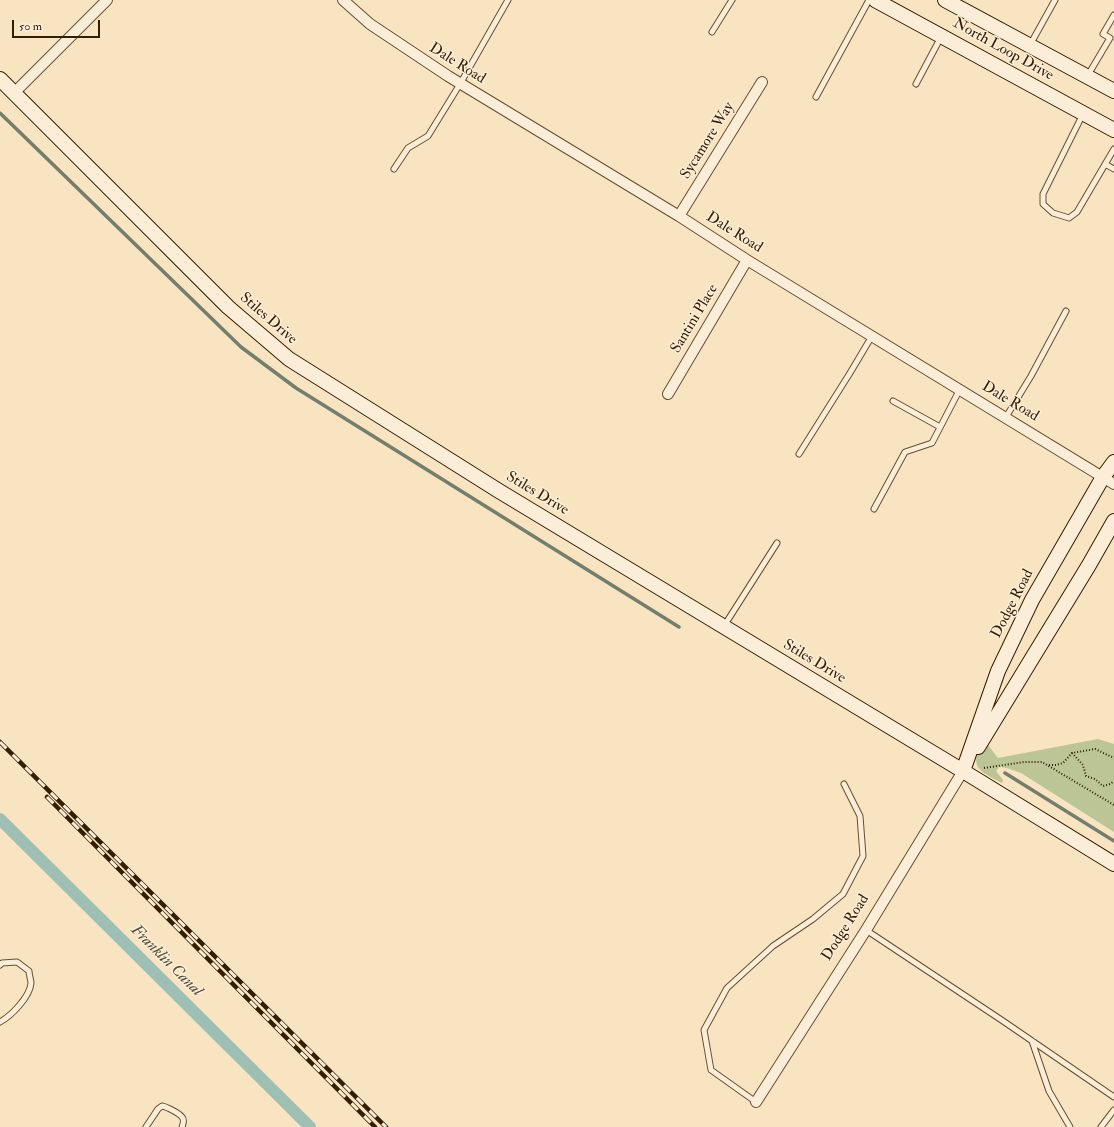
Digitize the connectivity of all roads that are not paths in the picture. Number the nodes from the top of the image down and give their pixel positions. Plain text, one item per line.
1 (107, 0) edge
2 (343, 0) edge
3 (508, 0) edge
4 (732, 0) edge
5 (869, 0) edge
6 (875, 0) edge
7 (945, 0) edge
8 (1055, 0) edge
9 (1114, 15) edge
10 (712, 32) dead end
11 (942, 36) junction
12 (1112, 39) edge
13 (1030, 45) junction
14 (1087, 76) junction
15 (0, 79) edge
16 (762, 82) dead end
17 (460, 84) junction
18 (916, 84) dead end
19 (1114, 91) edge
20 (14, 93) junction
21 (816, 98) dead end
22 (1083, 113) junction
23 (1114, 130) edge
24 (1114, 149) edge
25 (1105, 164) junction
26 (394, 169) dead end
27 (1114, 169) edge
28 (679, 216) junction
29 (747, 260) junction
30 (1066, 311) dead end
31 (872, 336) junction
32 (960, 390) junction
33 (668, 394) dead end
34 (893, 401) dead end
35 (1006, 417) junction
36 (940, 427) junction
37 (799, 454) dead end
38 (1114, 462) edge
39 (1109, 480) edge
40 (874, 509) dead end
41 (1114, 522) edge
42 (777, 543) dead end
43 (724, 627) junction
44 (963, 771) junction
45 (844, 784) dead end
46 (1114, 864) edge
47 (866, 930) junction
48 (0, 965) edge
49 (0, 1022) edge
50 (1032, 1041) junction
51 (1114, 1097) edge
52 (756, 1102) joint
53 (1114, 1110) edge
54 (146, 1127) edge
55 (182, 1127) edge
56 (1070, 1127) edge
57 (1101, 1127) edge

1 - 20 street
2 - 17 street, Dale Road
3 - 17 lane
4 - 10 lane
5 - 21 lane
6 - 11 street, North Loop Drive
7 - 13 street, North Loop Drive
8 - 13 lane
9 - 12 lane
11 - 18 lane
11 - 22 street, North Loop Drive
12 - 14 lane
13 - 14 street, North Loop Drive
14 - 19 street, North Loop Drive
15 - 20 street, Stiles Drive
16 - 28 street, Sycamore Way
17 - 26 lane
17 - 28 street, Dale Road
20 - 43 street, Stiles Drive
22 - 23 street, North Loop Drive
22 - 25 lane
24 - 25 lane
25 - 27 lane
28 - 29 street, Dale Road
29 - 31 street, Dale Road
29 - 33 street, Santini Place
30 - 35 lane
31 - 32 street, Dale Road
31 - 37 lane
32 - 35 street, Dale Road
32 - 36 lane
34 - 36 lane
35 - 39 street, Dale Road
36 - 40 lane
38 - 39 street, Dodge Road
39 - 44 street, Dodge Road
41 - 44 street, Dodge Road
42 - 43 lane
43 - 44 street, Stiles Drive
44 - 46 street, Stiles Drive
44 - 47 street, Dodge Road
45 - 52 lane
47 - 50 lane
47 - 52 street, Dodge Road
48 - 49 lane
50 - 51 lane
50 - 56 lane
53 - 57 lane
54 - 55 lane

